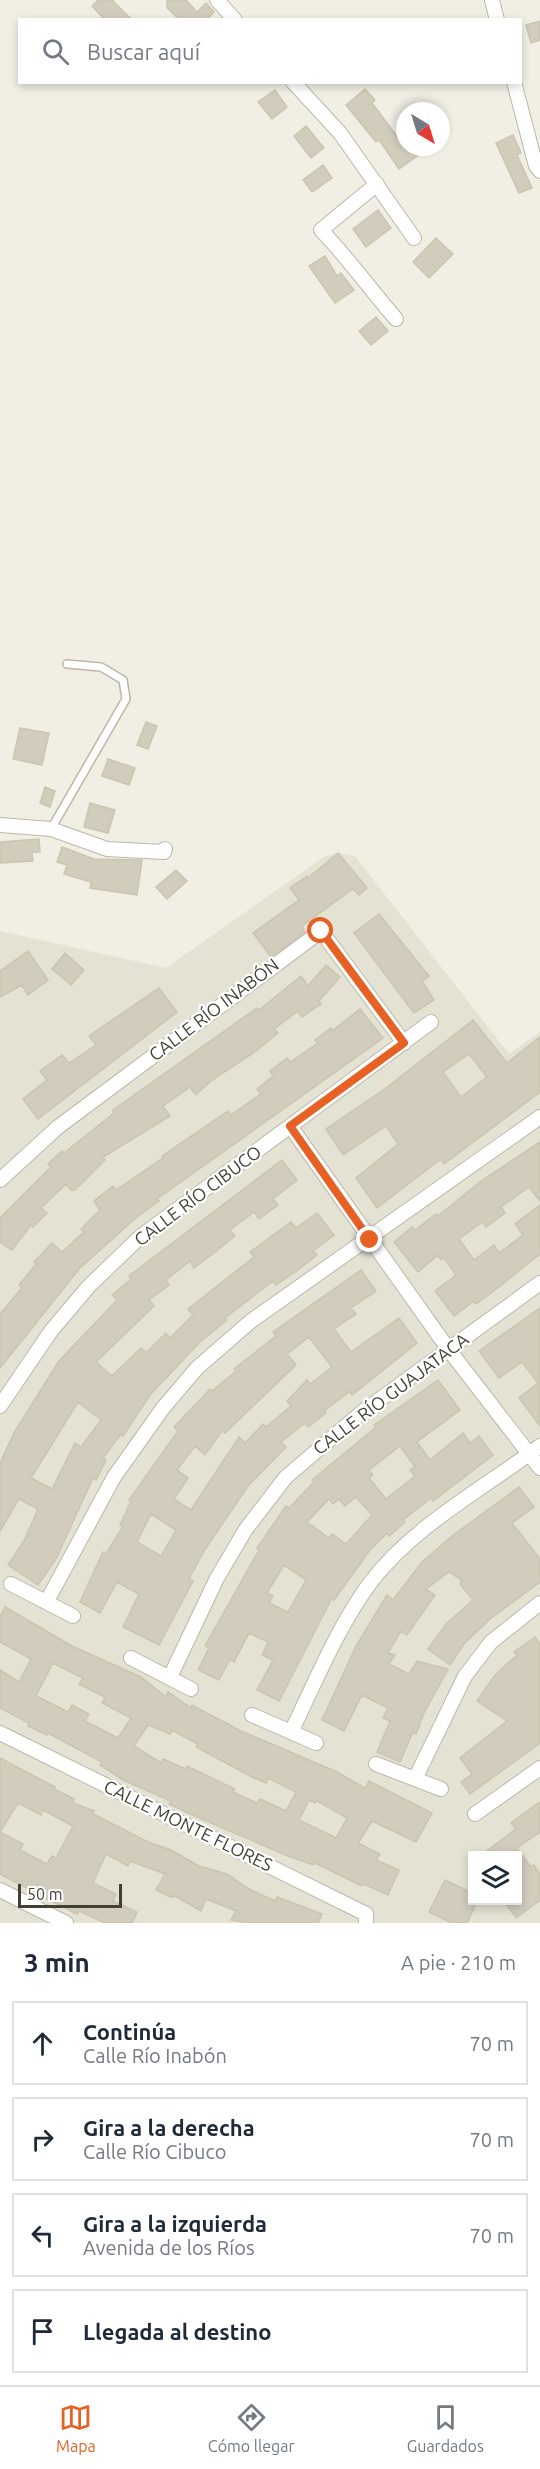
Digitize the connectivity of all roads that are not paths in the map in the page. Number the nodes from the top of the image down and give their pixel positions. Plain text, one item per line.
1 (217, 0) edge
2 (492, 0) edge
3 (233, 18) edge
4 (496, 18) edge
5 (295, 84) edge
6 (515, 84) edge
7 (540, 171) edge
8 (376, 184) junction
9 (414, 238) dead end
10 (396, 319) dead end
11 (67, 664) dead end
12 (0, 825) edge
13 (51, 829) junction
14 (165, 849) dead end
15 (431, 1022) dead end
16 (404, 1043) junction
17 (540, 1117) edge
18 (290, 1126) junction
19 (0, 1180) edge
20 (370, 1240) junction
21 (540, 1283) edge
22 (449, 1350) junction
23 (0, 1406) edge
24 (535, 1451) edge
25 (540, 1468) edge
26 (11, 1584) dead end
27 (47, 1602) junction
28 (540, 1603) edge
29 (73, 1616) dead end
30 (131, 1658) dead end
31 (170, 1677) junction
32 (191, 1689) dead end
33 (252, 1715) dead end
34 (291, 1732) junction
35 (0, 1733) edge
36 (316, 1743) dead end
37 (376, 1764) dead end
38 (540, 1768) edge
39 (415, 1779) junction
40 (441, 1789) dead end
41 (475, 1814) dead end
42 (0, 1890) edge
43 (66, 1923) edge
44 (366, 1923) edge

1 - 3 street
2 - 4 street
5 - 8 street
6 - 7 street
8 - 9 street
8 - 10 street
11 - 13 lane
12 - 13 street
13 - 14 street
15 - 16 street, CALLE RÍO CIBUCO
16 - 18 street, CALLE RÍO CIBUCO
16 - 19 street, CALLE RÍO INABÓN
17 - 20 street
18 - 20 street
18 - 23 street, CALLE RÍO CIBUCO
20 - 22 street
20 - 27 street
21 - 22 street, CALLE RÍO GUAJATACA
22 - 24 street
22 - 31 street, CALLE RÍO GUAJATACA
24 - 25 street
24 - 34 street
26 - 27 street
27 - 29 street
28 - 39 street
30 - 31 street
31 - 32 street
33 - 34 street
34 - 36 street
35 - 44 street, CALLE MONTE FLORES
37 - 39 street
38 - 41 street
39 - 40 street
42 - 43 street

